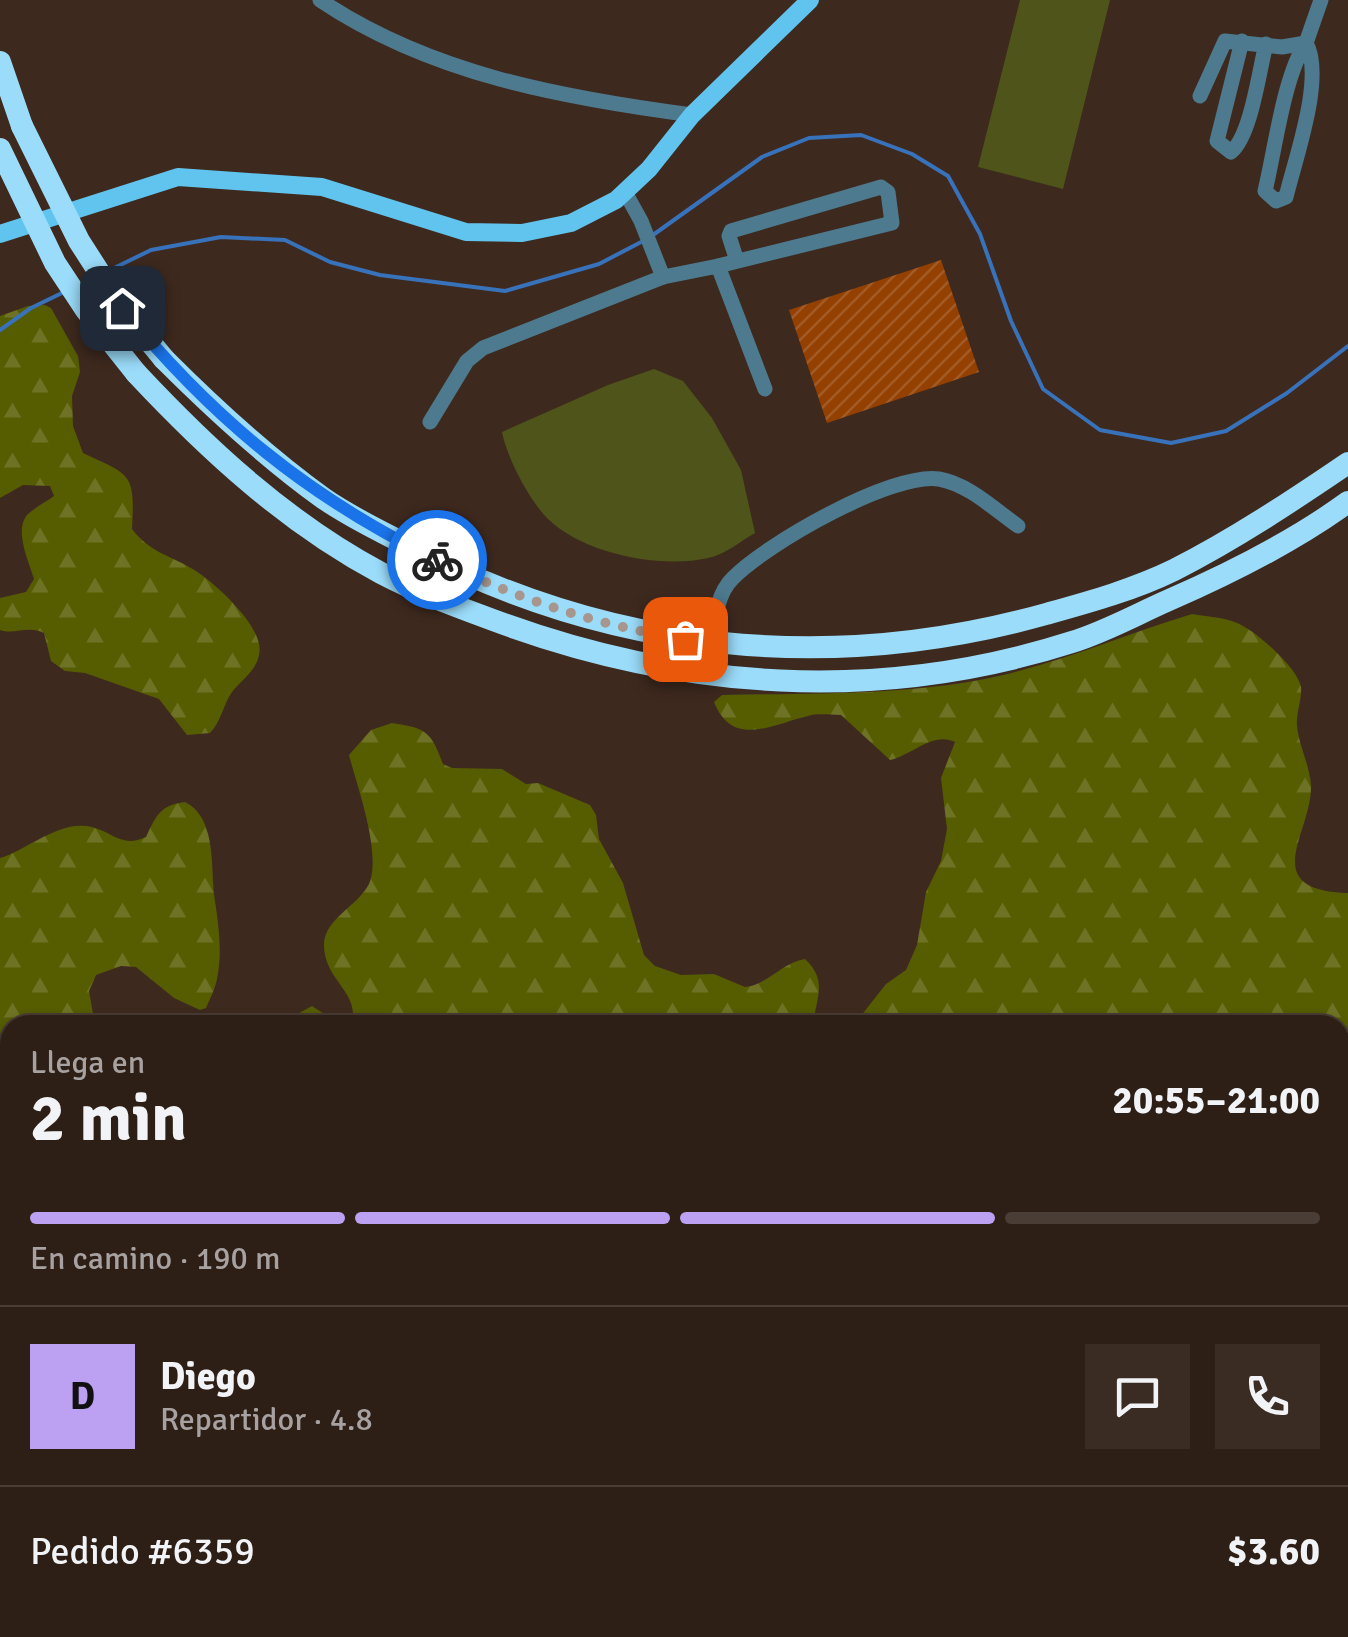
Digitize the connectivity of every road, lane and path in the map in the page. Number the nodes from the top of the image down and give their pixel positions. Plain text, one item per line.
1 (320, 0) edge
2 (810, 0) edge
3 (1322, 0) edge
4 (1242, 41) junction
5 (1306, 43) junction
6 (1266, 44) junction
7 (0, 62) edge
8 (1200, 96) dead end
9 (692, 115) junction
10 (0, 149) edge
11 (625, 192) junction
12 (0, 234) edge
13 (737, 261) junction
14 (718, 266) junction
15 (663, 277) junction
16 (765, 389) dead end
17 (430, 422) dead end
18 (1342, 466) edge
19 (1348, 503) edge
20 (1018, 526) dead end
21 (711, 642) junction

1 - 9 street
2 - 9 main road
3 - 5 street
4 - 6 street
4 - 6 street
4 - 8 street
5 - 5 street
5 - 6 street
7 - 21 highway, bridge
9 - 11 main road
10 - 19 highway, bridge
11 - 12 main road
11 - 15 street
13 - 13 street
13 - 14 street
14 - 15 street
14 - 16 street
15 - 17 street
18 - 21 highway
20 - 21 street

